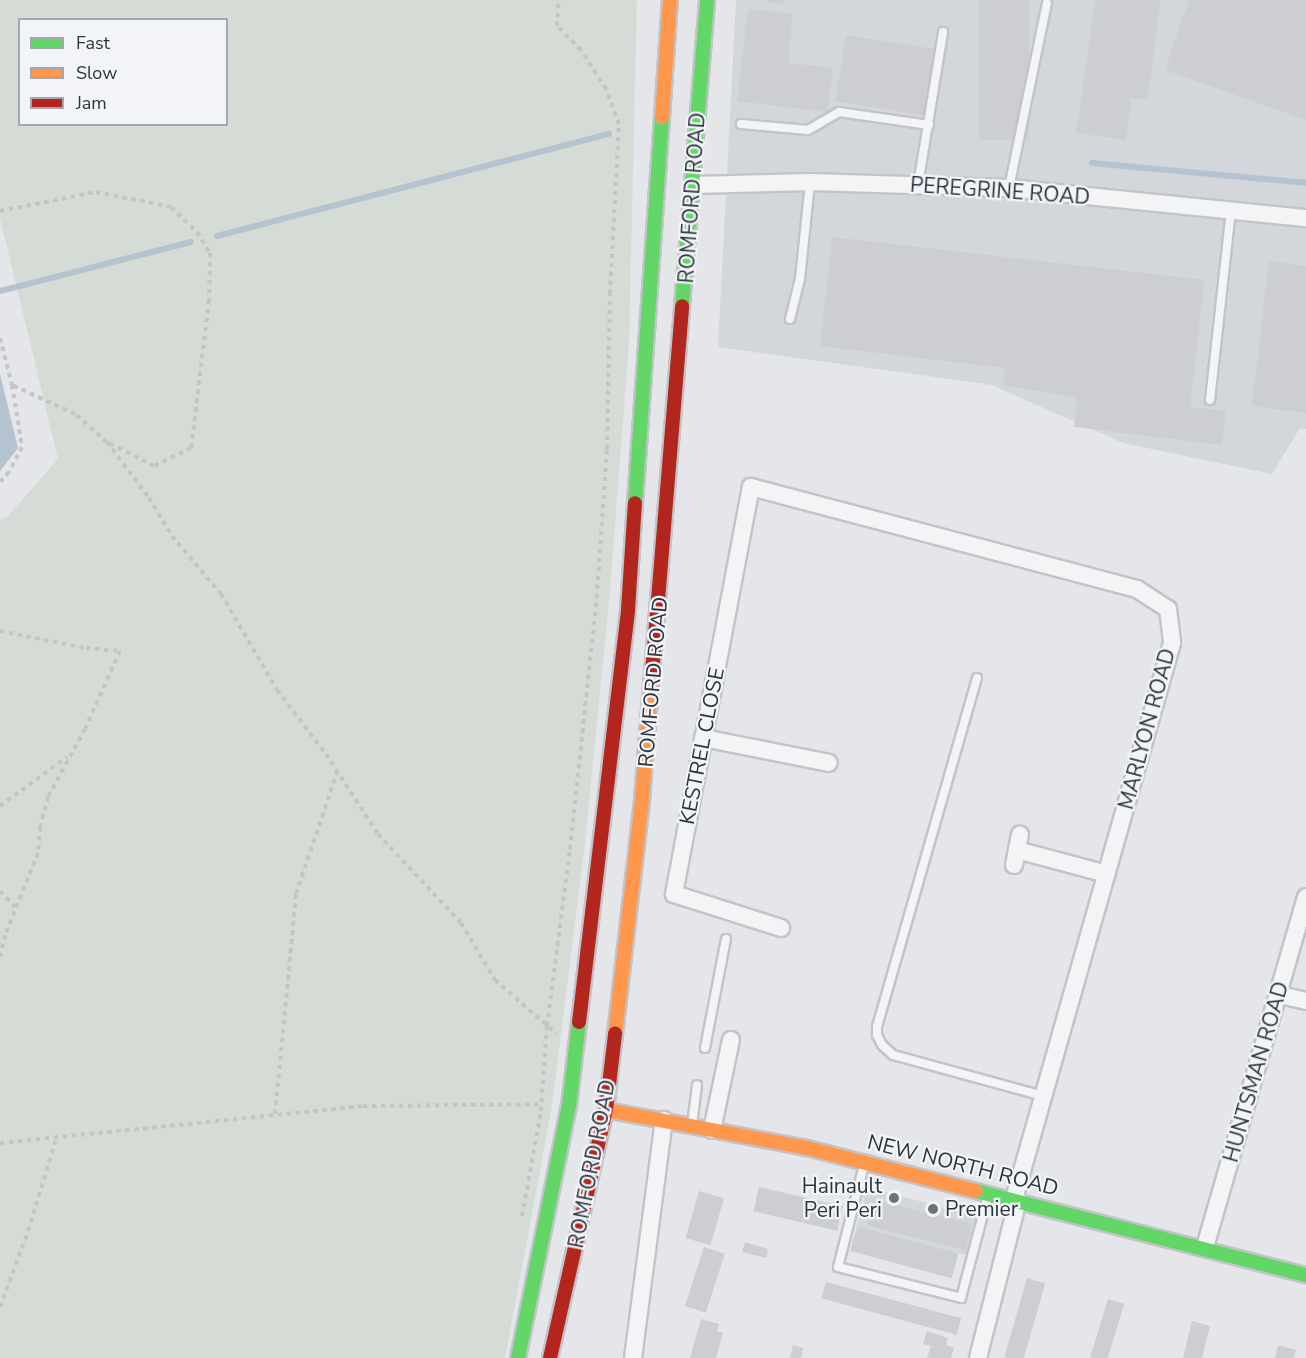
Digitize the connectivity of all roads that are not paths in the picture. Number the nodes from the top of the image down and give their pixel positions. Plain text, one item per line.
1 (670, 0) edge
2 (708, 0) edge
3 (1047, 3) dead end
4 (943, 32) dead end
5 (741, 124) dead end
6 (929, 124) junction
7 (810, 182) junction
8 (694, 185) junction
9 (918, 185) junction
10 (1009, 188) junction
11 (1231, 211) junction
12 (1306, 218) edge
13 (790, 319) dead end
14 (1210, 399) dead end
15 (751, 487) joint
16 (977, 678) dead end
17 (703, 738) junction
18 (829, 763) dead end
19 (1017, 850) dead end
20 (1107, 874) junction
21 (1306, 897) edge
22 (781, 928) dead end
23 (726, 939) dead end
24 (1280, 994) junction
25 (1306, 1001) edge
26 (731, 1040) dead end
27 (705, 1048) dead end
28 (698, 1085) dead end
29 (1043, 1096) junction
30 (569, 1106) junction
31 (606, 1110) junction
32 (664, 1120) junction
33 (692, 1126) junction
34 (712, 1130) junction
35 (864, 1162) junction
36 (989, 1193) junction
37 (1016, 1200) junction
38 (1205, 1247) junction
39 (1306, 1275) edge
40 (518, 1358) edge
41 (550, 1358) edge
42 (633, 1358) edge
43 (978, 1358) edge

1 - 30 main road, ROMFORD ROAD
2 - 8 main road, ROMFORD ROAD
3 - 10 lane
4 - 6 lane
5 - 6 lane
6 - 9 lane
7 - 8 street, PEREGRINE ROAD
7 - 9 street, PEREGRINE ROAD
7 - 13 lane
8 - 31 main road, ROMFORD ROAD
9 - 10 street, PEREGRINE ROAD
10 - 11 street, PEREGRINE ROAD
11 - 12 street, PEREGRINE ROAD
11 - 14 lane
15 - 17 street, KESTREL CLOSE
15 - 20 street, MARLYON ROAD
16 - 29 lane
17 - 18 street
17 - 22 street, KESTREL CLOSE
19 - 20 street
20 - 29 street, MARLYON ROAD
21 - 24 street, HUNTSMAN ROAD
23 - 27 lane
24 - 25 street
24 - 38 street, HUNTSMAN ROAD
26 - 34 street
28 - 33 lane
29 - 37 street, MARLYON ROAD
30 - 31 main road, NEW NORTH ROAD
30 - 40 main road, ROMFORD ROAD
31 - 32 main road, NEW NORTH ROAD
31 - 41 main road, ROMFORD ROAD
32 - 33 main road, NEW NORTH ROAD
32 - 42 street
33 - 34 main road, NEW NORTH ROAD
34 - 35 main road, NEW NORTH ROAD
35 - 36 main road, NEW NORTH ROAD
35 - 36 lane
36 - 37 main road, NEW NORTH ROAD
37 - 38 main road, NEW NORTH ROAD
37 - 43 street, MARLYON ROAD
38 - 39 main road, NEW NORTH ROAD

